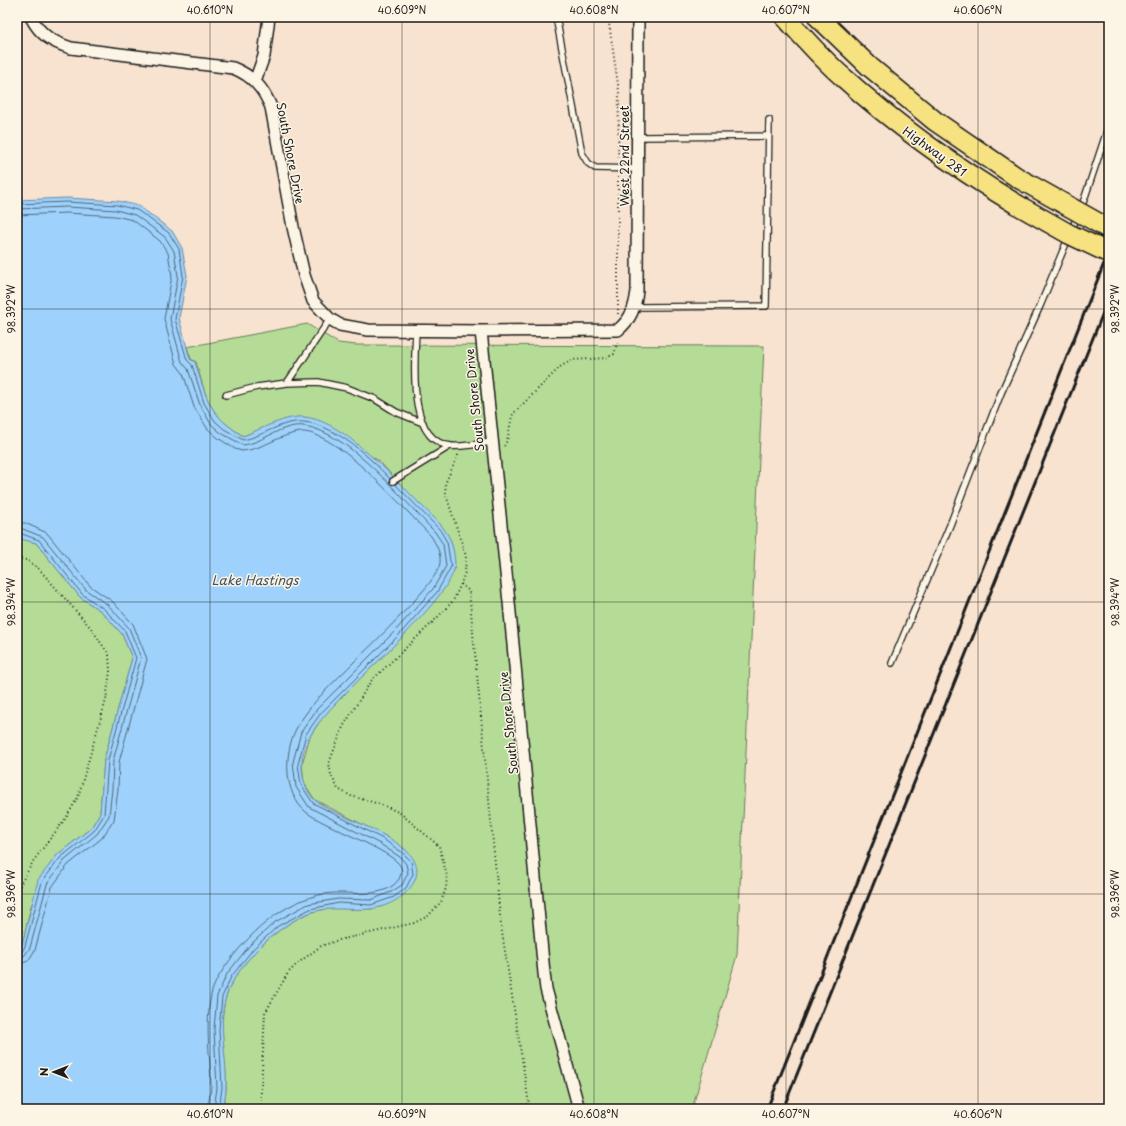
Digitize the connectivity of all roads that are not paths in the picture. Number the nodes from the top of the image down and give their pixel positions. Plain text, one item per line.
1 (31, 17) edge
2 (269, 17) edge
3 (556, 17) edge
4 (638, 17) edge
5 (785, 17) edge
6 (818, 17) edge
7 (255, 81) junction
8 (769, 120) dead end
9 (1109, 125) edge
10 (768, 136) junction
11 (638, 137) junction
12 (638, 169) junction
13 (1109, 229) edge
14 (1109, 253) edge
15 (635, 307) junction
16 (330, 319) junction
17 (416, 330) junction
18 (481, 331) junction
19 (287, 383) junction
20 (226, 395) dead end
21 (423, 423) junction
22 (450, 446) junction
23 (492, 446) junction
24 (393, 481) dead end
25 (892, 663) dead end
26 (579, 1109) edge

1 - 7 street, South Shore Drive
2 - 7 street
3 - 12 lane
4 - 11 street, West 22nd Street
5 - 14 highway, Highway 281, bridge
6 - 13 highway, Highway 281, bridge
7 - 16 street, South Shore Drive
8 - 10 lane
9 - 25 lane
10 - 11 lane
10 - 15 lane
11 - 12 street, West 22nd Street
12 - 15 street, West 22nd Street
15 - 18 street
16 - 17 street, South Shore Drive
16 - 19 lane
17 - 18 street, South Shore Drive
17 - 21 lane
18 - 23 street, South Shore Drive
19 - 20 lane
19 - 21 lane
21 - 22 lane
22 - 23 lane
22 - 24 lane
23 - 26 street, South Shore Drive

